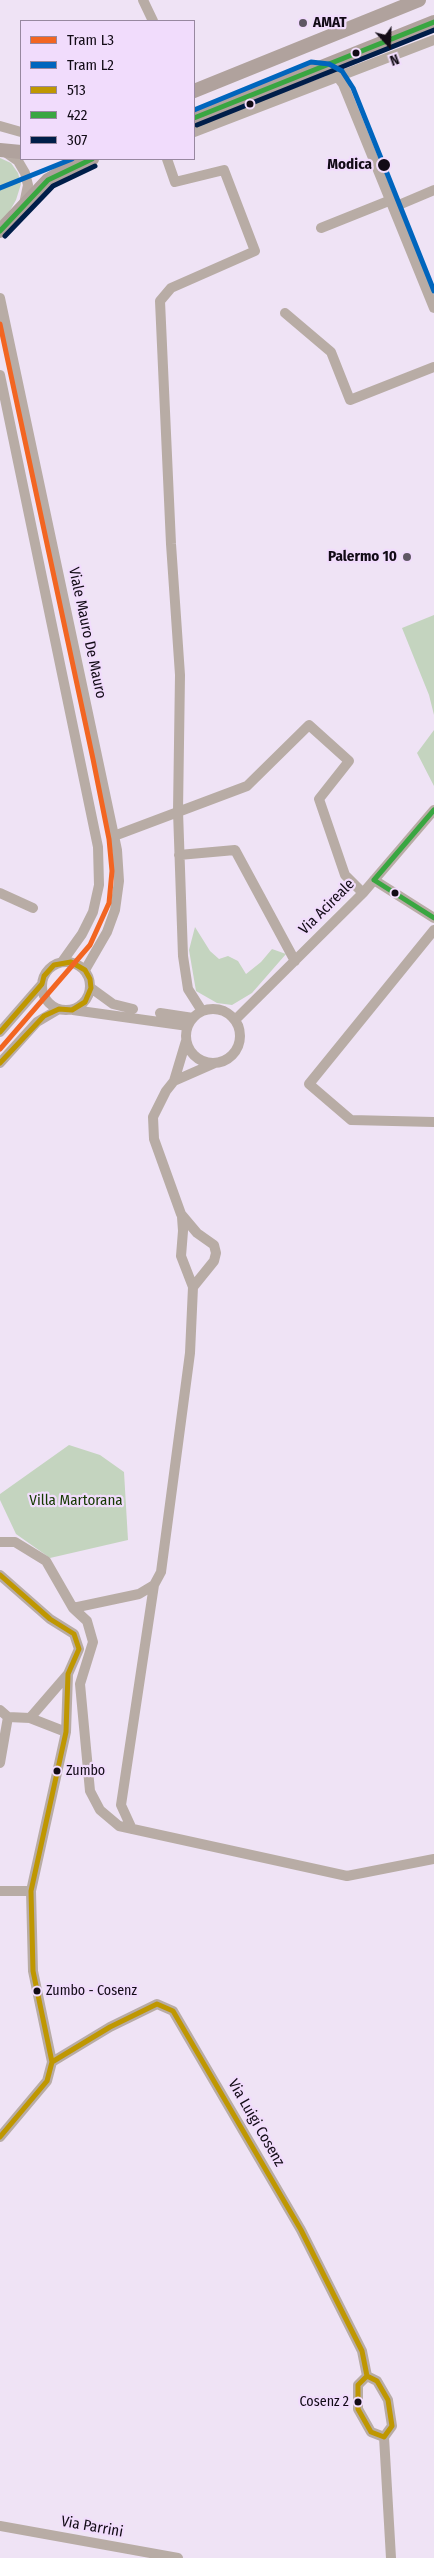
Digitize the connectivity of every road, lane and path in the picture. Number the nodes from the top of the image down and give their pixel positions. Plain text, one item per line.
1 (144, 0) edge
2 (419, 0) edge
3 (153, 20) edge
4 (434, 22) edge
5 (434, 40) edge
6 (312, 70) junction
7 (339, 76) junction
8 (195, 92) edge
9 (195, 118) edge
10 (0, 126) edge
11 (20, 132) edge
12 (195, 132) edge
13 (0, 150) edge
14 (20, 152) edge
15 (90, 160) edge
16 (167, 160) edge
17 (434, 190) edge
18 (392, 203) junction
19 (24, 204) junction
20 (321, 228) dead end
21 (0, 231) edge
22 (0, 298) edge
23 (434, 308) edge
24 (285, 313) dead end
25 (434, 366) edge
26 (0, 375) edge
27 (434, 810) edge
28 (178, 811) junction
29 (114, 836) junction
30 (179, 855) junction
31 (374, 880) junction
32 (0, 892) edge
33 (363, 893) junction
34 (33, 908) dead end
35 (434, 918) edge
36 (434, 930) edge
37 (294, 961) junction
38 (62, 962) junction
39 (85, 970) junction
40 (42, 984) junction
41 (91, 988) junction
42 (59, 1009) junction
43 (72, 1010) junction
44 (194, 1018) junction
45 (235, 1020) junction
46 (0, 1032) edge
47 (186, 1041) junction
48 (0, 1063) edge
49 (216, 1063) junction
50 (174, 1081) junction
51 (434, 1122) edge
52 (181, 1214) junction
53 (208, 1239) junction
54 (182, 1248) junction
55 (184, 1264) junction
56 (208, 1267) junction
57 (193, 1287) junction
58 (0, 1542) edge
59 (0, 1575) edge
60 (154, 1585) junction
61 (73, 1608) junction
62 (68, 1674) junction
63 (0, 1710) edge
64 (8, 1717) junction
65 (30, 1718) junction
66 (66, 1732) junction
67 (0, 1763) edge
68 (132, 1829) junction
69 (434, 1859) edge
70 (0, 1891) edge
71 (31, 1891) junction
72 (52, 2062) junction
73 (0, 2137) edge
74 (367, 2376) junction
75 (384, 2437) junction
76 (0, 2526) edge
77 (178, 2558) edge
78 (391, 2558) edge

1 - 3 street
2 - 8 main road
4 - 6 main road
5 - 7 street
6 - 7 street
6 - 9 main road
7 - 12 street
7 - 18 street
10 - 11 street
13 - 14 main road
13 - 19 street
15 - 19 main road
16 - 28 street
17 - 18 street
18 - 20 street
18 - 23 street
19 - 21 main road
22 - 29 street, Viale Mauro De Mauro
24 - 25 street
26 - 38 street, Viale Mauro De Mauro
27 - 31 street, Via Acireale
28 - 29 street
28 - 30 street
28 - 33 street
29 - 39 street, Viale Mauro De Mauro
30 - 37 street
30 - 44 street
31 - 33 street, Via Acireale
31 - 35 street
32 - 34 street
33 - 37 street, Via Acireale
36 - 51 street
37 - 45 street, Via Acireale
38 - 39 street
38 - 40 street
39 - 41 street
40 - 42 street
40 - 46 street
41 - 43 street
41 - 44 street
42 - 43 street
42 - 48 street
43 - 44 street
44 - 45 street
44 - 47 street
45 - 49 street
47 - 49 street
47 - 50 street
49 - 50 street
50 - 52 street
52 - 53 street
52 - 54 street
53 - 54 street
53 - 56 street
54 - 55 street
55 - 56 street
55 - 57 street
56 - 57 street
57 - 60 street
58 - 61 street
59 - 62 street
60 - 61 street
60 - 68 street
61 - 68 street
62 - 65 street
62 - 66 street
63 - 64 street
64 - 65 street
64 - 67 street
65 - 66 street
66 - 71 street
68 - 69 street
70 - 71 street
71 - 72 street
72 - 73 street
72 - 74 street, Via Luigi Cosenz
74 - 75 street
74 - 75 street
75 - 78 street
76 - 77 street, Via Parrini

